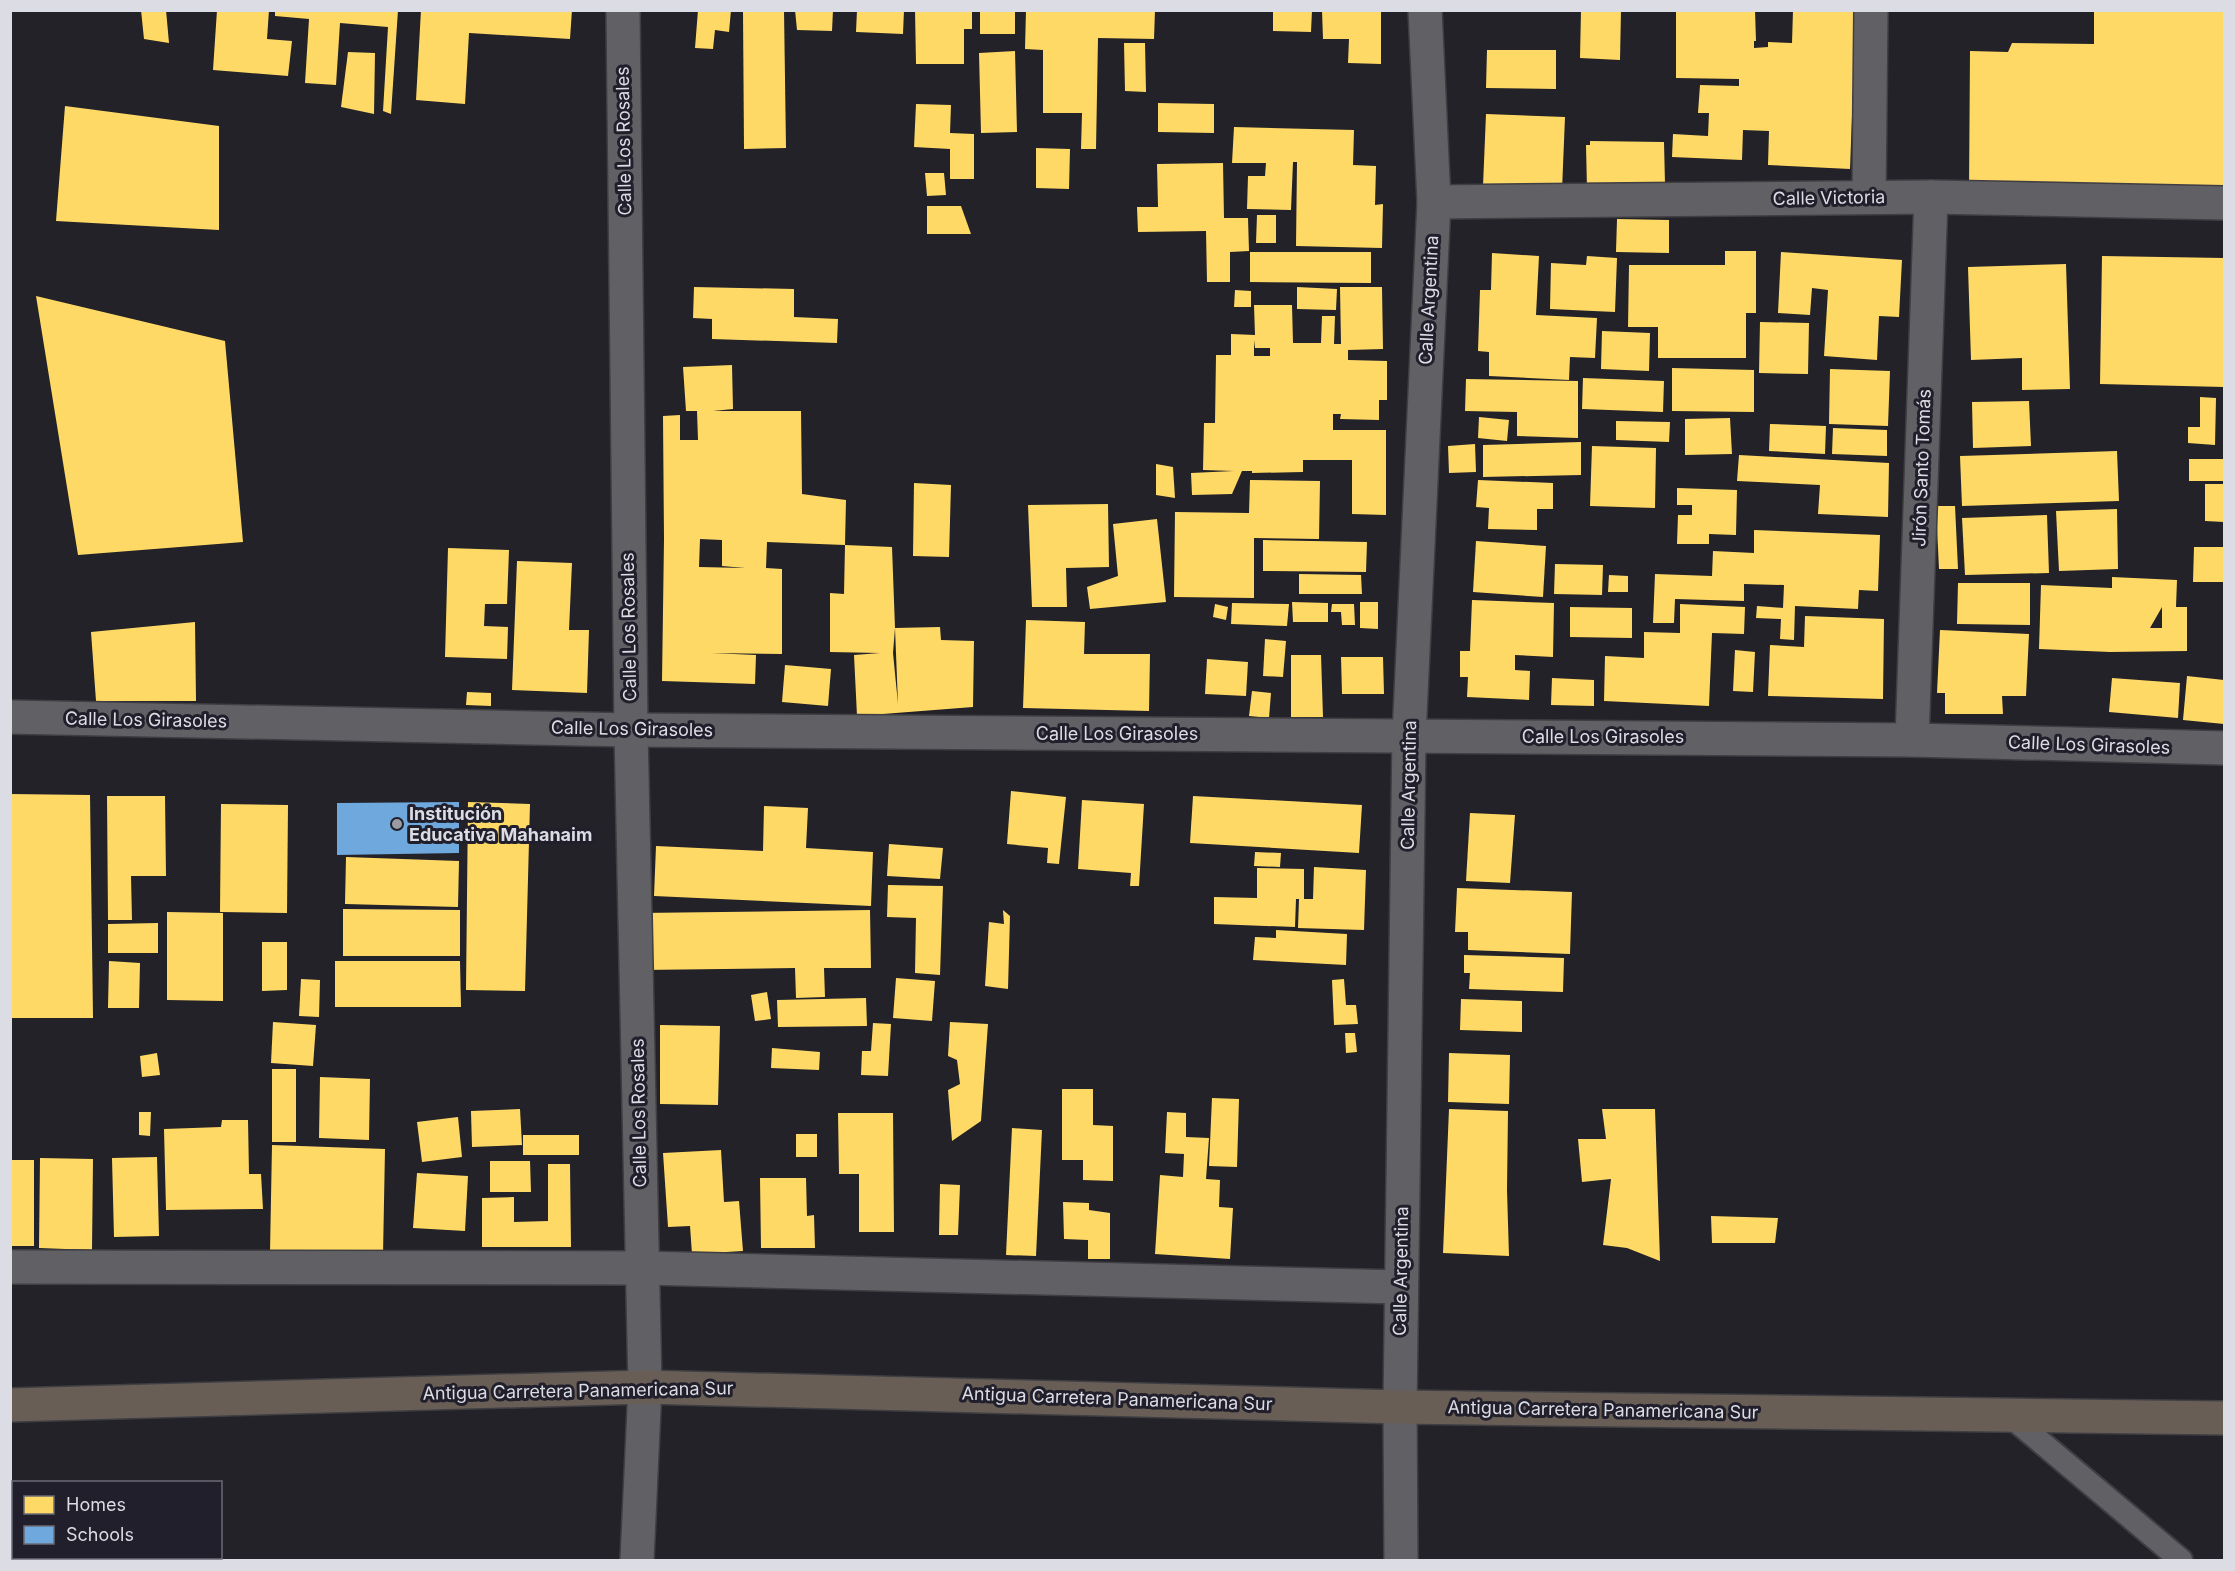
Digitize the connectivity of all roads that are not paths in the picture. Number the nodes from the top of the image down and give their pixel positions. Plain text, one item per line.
1 (623, 10) edge
2 (1425, 10) edge
3 (1871, 10) edge
4 (1931, 197) junction
5 (1869, 198) junction
6 (1434, 202) junction
7 (2224, 203) edge
8 (10, 717) edge
9 (630, 730) junction
10 (1409, 736) junction
11 (1912, 740) junction
12 (2224, 748) edge
13 (10, 1267) edge
14 (643, 1268) junction
15 (1401, 1287) junction
16 (645, 1387) junction
17 (10, 1405) edge
18 (1400, 1407) junction
19 (2010, 1416) junction
20 (2224, 1418) edge
21 (637, 1560) edge
22 (1401, 1560) edge
23 (2181, 1560) edge

1 - 9 street, Calle Los Rosales
2 - 6 street, Calle Argentina
3 - 5 street
4 - 5 street, Calle Victoria
4 - 7 street, Calle Victoria
4 - 11 street, Jirón Santo Tomás
5 - 6 street, Calle Victoria
6 - 10 street, Calle Argentina
8 - 9 street, Calle Los Girasoles
9 - 10 street, Calle Los Girasoles
9 - 14 street, Calle Los Rosales
10 - 11 street, Calle Los Girasoles
10 - 15 street, Calle Argentina
11 - 12 street, Calle Los Girasoles
13 - 14 street
14 - 15 street
14 - 16 street, Calle Los Rosales
15 - 18 street, Calle Argentina
16 - 17 highway, Antigua Carretera Panamericana Sur
16 - 18 highway, Antigua Carretera Panamericana Sur
16 - 21 street, Calle Los Rosales
18 - 19 highway, Antigua Carretera Panamericana Sur
18 - 22 street, Calle Argentina
19 - 20 highway, Antigua Carretera Panamericana Sur
19 - 23 lane

